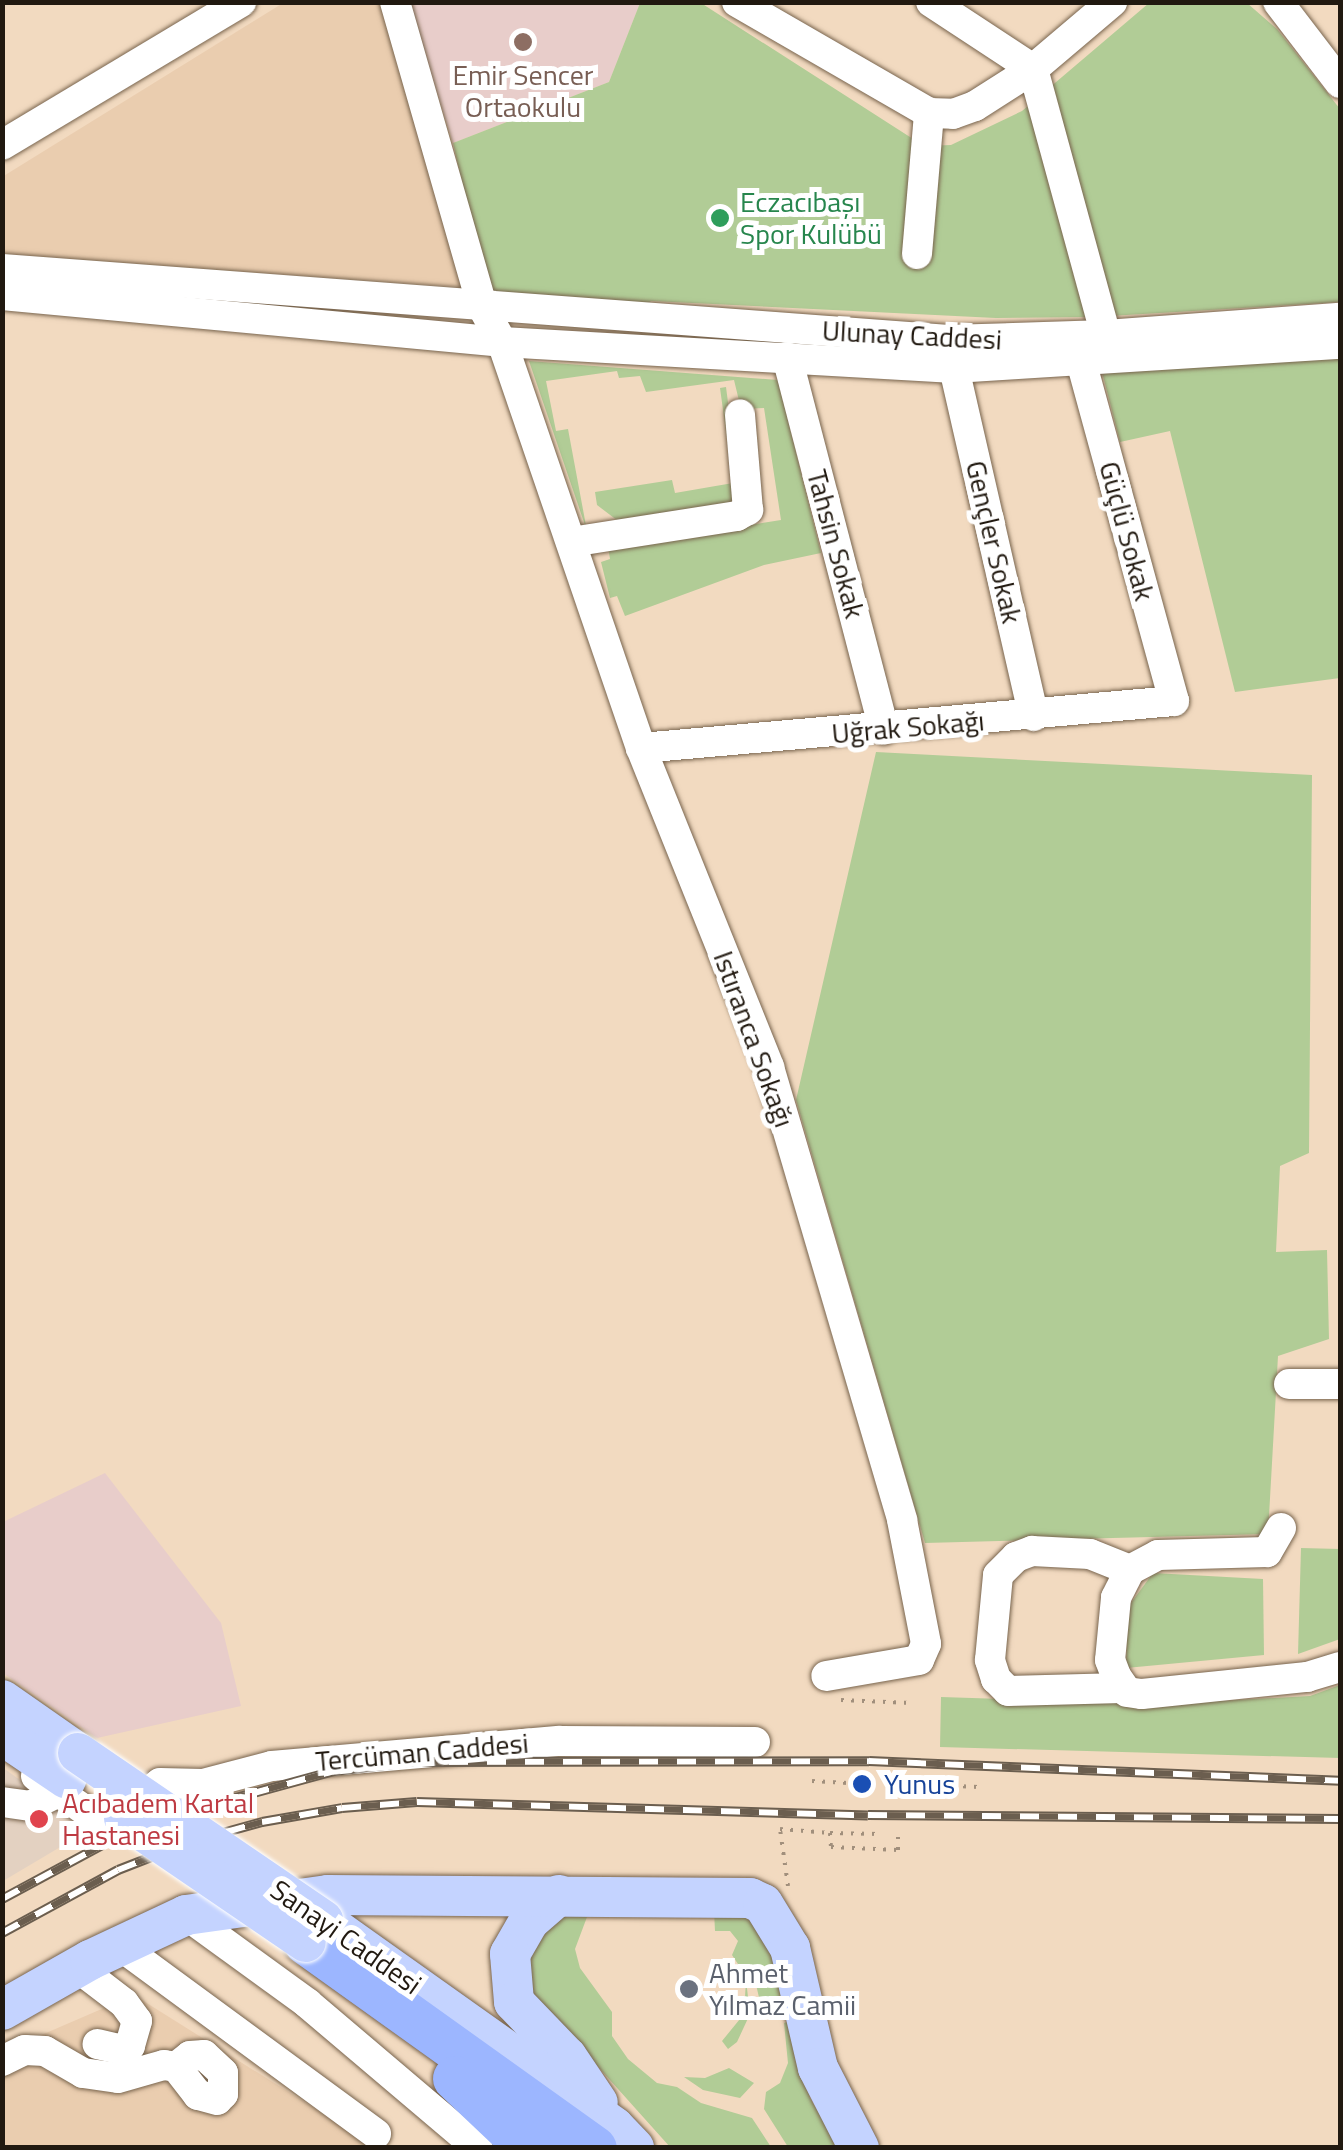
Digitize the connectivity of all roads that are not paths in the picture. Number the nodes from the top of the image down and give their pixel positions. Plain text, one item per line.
1 (240, 2) edge
2 (395, 2) edge
3 (737, 2) edge
4 (931, 2) edge
5 (1112, 2) edge
6 (1278, 2) edge
7 (772, 12) edge
8 (1033, 69) junction
9 (1340, 83) edge
10 (929, 113) junction
11 (2, 145) edge
12 (918, 254) dead end
13 (2, 268) edge
14 (2, 295) edge
15 (483, 308) junction
16 (1340, 318) edge
17 (1106, 335) junction
18 (502, 342) junction
19 (1340, 344) edge
20 (787, 358) junction
21 (1081, 361) junction
22 (954, 368) junction
23 (740, 414) dead end
24 (571, 542) junction
25 (1174, 702) joint
26 (1034, 716) junction
27 (884, 730) junction
28 (641, 748) junction
29 (1289, 1384) dead end
30 (1340, 1384) edge
31 (1281, 1528) dead end
32 (1130, 1570) junction
33 (1340, 1667) edge
34 (832, 1688) road end
35 (1122, 1688) junction
36 (2, 1700) edge
37 (2, 1735) edge
38 (754, 1742) dead end
39 (2, 1752) edge
40 (68, 1775) junction
41 (3, 1804) edge
42 (559, 1895) junction
43 (186, 1915) junction
44 (315, 1931) junction
45 (119, 1945) junction
46 (77, 1967) junction
47 (11, 2005) edge
48 (98, 2044) dead end
49 (14, 2056) edge
50 (176, 2067) dead end
51 (376, 2134) dead end
52 (614, 2141) edge
53 (478, 2148) edge
54 (529, 2148) edge
55 (859, 2148) edge

1 - 11 street
2 - 15 street
3 - 7 street
4 - 8 street
5 - 8 street
6 - 9 street
7 - 10 street
8 - 10 street
8 - 17 street
10 - 12 street
13 - 15 street, Ulunay Caddesi
14 - 18 street, Ulunay Caddesi
15 - 17 street, Ulunay Caddesi
15 - 18 street
16 - 17 street, Ulunay Caddesi
18 - 20 street, Ulunay Caddesi
18 - 24 street, Istıranca Sokağı
19 - 21 street, Ulunay Caddesi
20 - 22 street, Ulunay Caddesi
20 - 27 street, Tahsin Sokak
21 - 22 street, Ulunay Caddesi
21 - 25 street, Güçlü Sokak
22 - 26 street, Gençler Sokak
23 - 24 street
24 - 28 street, Istıranca Sokağı
25 - 26 street, Uğrak Sokağı
26 - 27 street, Uğrak Sokağı
27 - 28 street, Uğrak Sokağı
28 - 34 street, Istıranca Sokağı
29 - 30 street
31 - 32 street
32 - 35 street
32 - 35 street
33 - 35 street
36 - 40 main road, Sanayi Caddesi
37 - 40 main road, Sanayi Caddesi
38 - 40 street, Tercüman Caddesi
39 - 40 street
40 - 41 street
40 - 44 main road, Sanayi Caddesi, bridge
42 - 43 main road
42 - 52 main road
42 - 55 main road
43 - 45 main road
43 - 53 street
44 - 52 highway
44 - 54 highway
45 - 46 main road
45 - 51 street
46 - 47 main road
46 - 48 street
47 - 49 street
49 - 50 street

